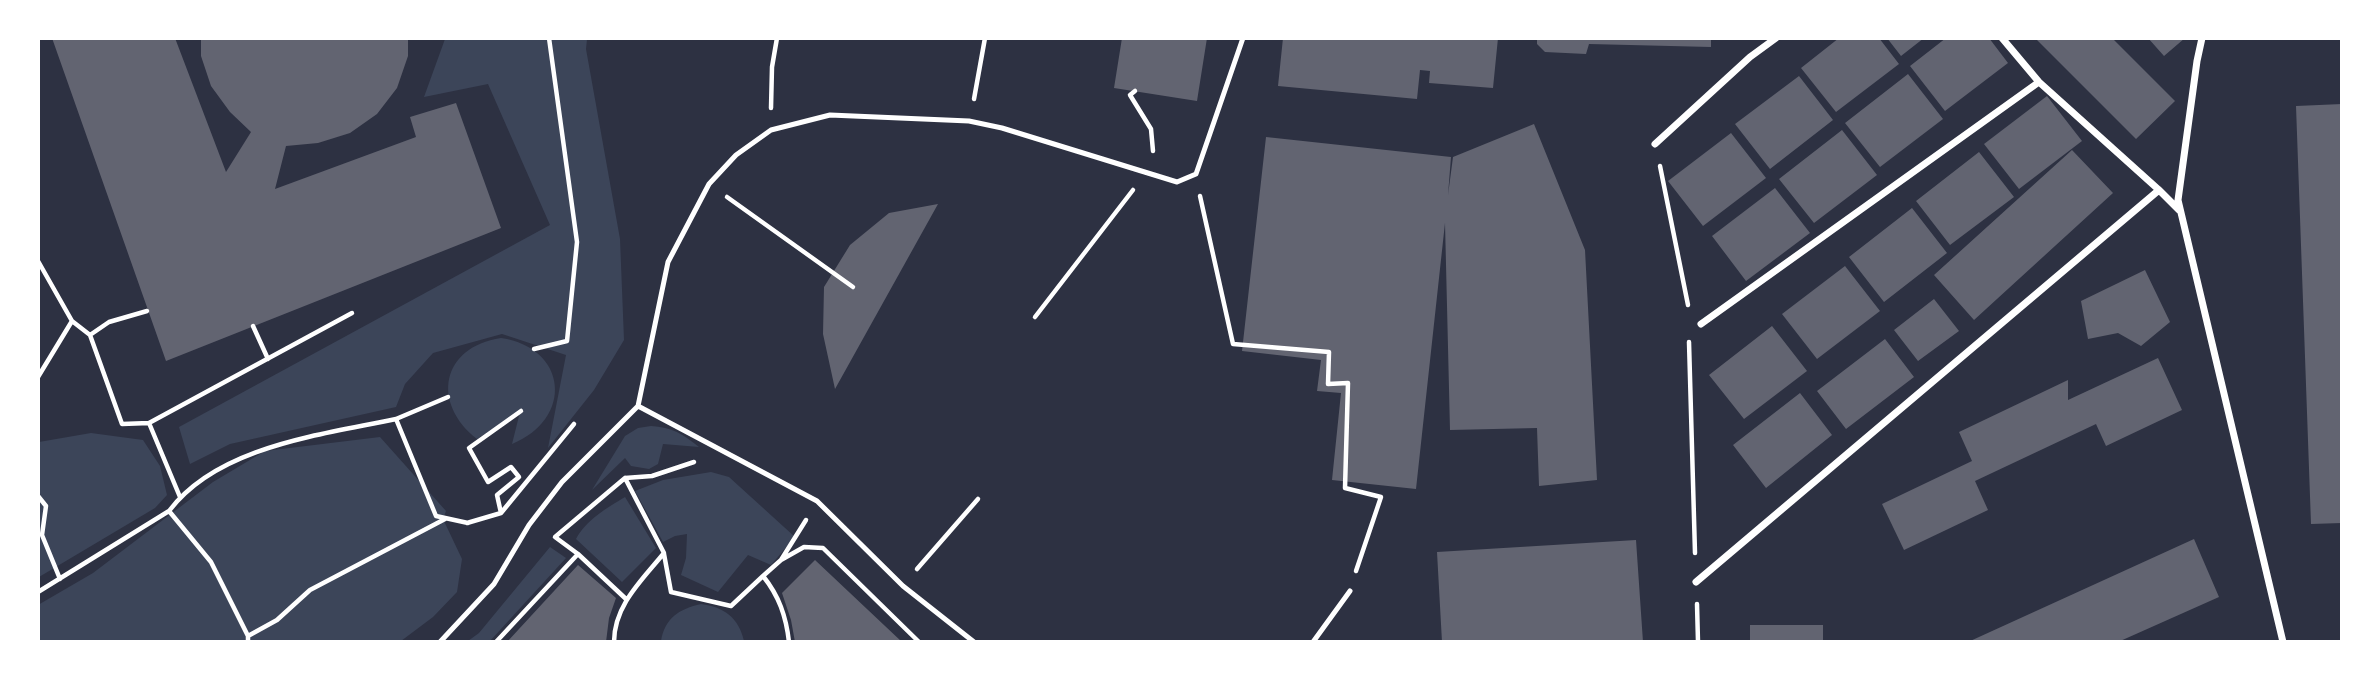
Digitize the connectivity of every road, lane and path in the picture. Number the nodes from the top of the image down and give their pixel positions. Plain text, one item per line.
1 (549, 38) edge
2 (777, 38) edge
3 (985, 38) edge
4 (1243, 38) edge
5 (1776, 38) edge
6 (2002, 38) edge
7 (2202, 38) edge
8 (2039, 82) junction
9 (1135, 91) dead end
10 (970, 121) junction
11 (1151, 129) dead end
12 (771, 130) junction
13 (1655, 144) joint
14 (1146, 173) junction
15 (1196, 174) junction
16 (709, 184) junction
17 (2159, 190) junction
18 (2180, 211) junction
19 (38, 261) edge
20 (852, 287) dead end
21 (1688, 306) dead end
22 (147, 311) dead end
23 (352, 313) dead end
24 (1035, 317) dead end
25 (72, 321) junction
26 (1701, 324) dead end
27 (253, 326) dead end
28 (1689, 333) dead end
29 (90, 335) junction
30 (534, 349) dead end
31 (268, 359) junction
32 (38, 377) edge
33 (448, 397) dead end
34 (638, 406) junction
35 (521, 411) dead end
36 (396, 419) junction
37 (149, 423) junction
38 (575, 424) dead end
39 (694, 462) dead end
40 (625, 478) junction
41 (38, 496) edge
42 (180, 496) junction
43 (978, 499) dead end
44 (817, 501) junction
45 (169, 511) junction
46 (501, 513) junction
47 (468, 523) junction
48 (40, 535) edge
49 (664, 553) junction
50 (578, 554) junction
51 (781, 560) junction
52 (763, 576) junction
53 (60, 579) junction
54 (1696, 582) junction
55 (903, 586) junction
56 (1350, 591) joint
57 (38, 592) edge
58 (626, 599) junction
59 (248, 639) edge
60 (440, 642) edge
61 (496, 642) edge
62 (614, 642) edge
63 (789, 642) edge
64 (919, 642) edge
65 (974, 642) edge
66 (1313, 642) edge
67 (1698, 642) edge
68 (2283, 642) edge

1 - 30 path
2 - 12 path
3 - 10 path
4 - 15 lane
5 - 13 street
6 - 8 street
7 - 18 street
8 - 17 street
8 - 26 street
9 - 11 path
10 - 12 lane
10 - 14 lane
12 - 16 lane
13 - 21 path
14 - 15 lane
14 - 24 path
15 - 56 path
16 - 20 path
16 - 34 lane
17 - 18 street
17 - 54 street
18 - 68 street
19 - 25 path
22 - 29 path
23 - 31 path
25 - 29 path
25 - 32 path
27 - 31 path
28 - 54 path
29 - 37 path
31 - 37 path
33 - 36 path
34 - 44 lane
34 - 60 lane
35 - 46 path
36 - 42 path
36 - 47 path
37 - 42 path
38 - 46 path
39 - 40 path
40 - 49 path
40 - 50 path
41 - 48 path
42 - 45 path
43 - 55 path
44 - 51 path
44 - 55 lane
45 - 53 path
45 - 59 path
46 - 47 path
47 - 59 path
48 - 53 path
49 - 52 path
49 - 58 path
50 - 58 path
50 - 61 path
51 - 52 path
51 - 64 path
52 - 63 path
53 - 57 path
54 - 67 path
55 - 65 lane
56 - 66 lane
58 - 62 path

